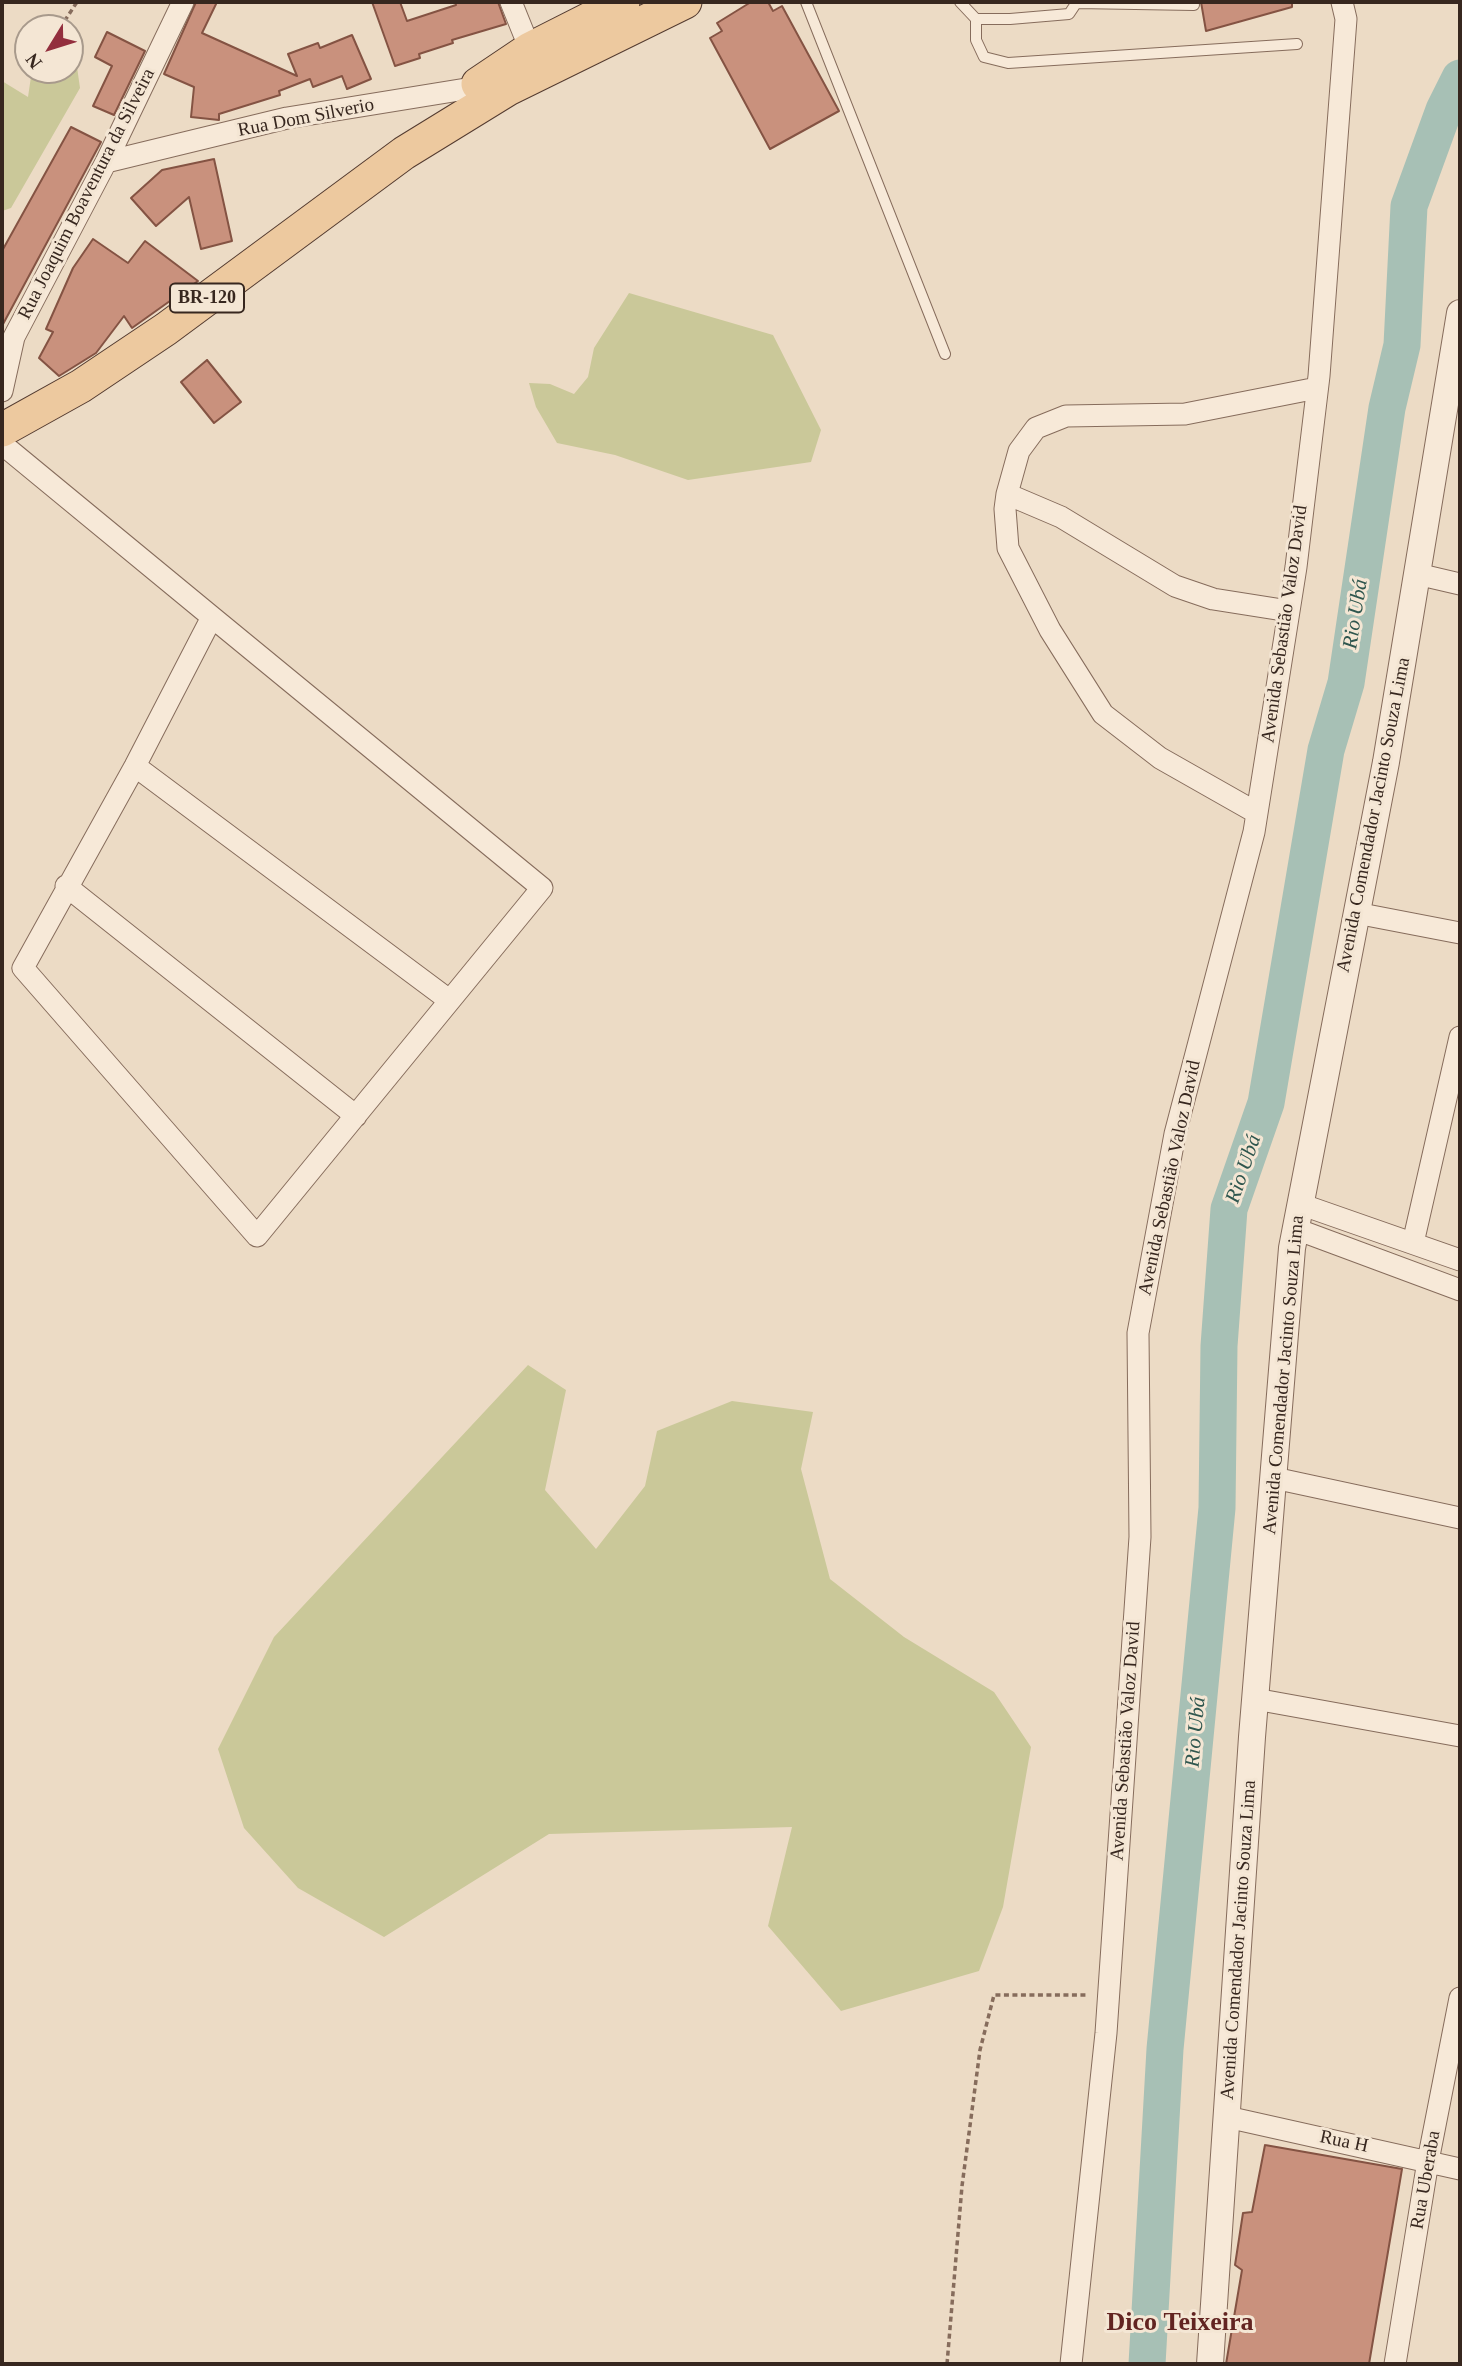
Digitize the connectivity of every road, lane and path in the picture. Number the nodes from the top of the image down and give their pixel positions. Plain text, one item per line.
1 (183, 2) edge
2 (510, 2) edge
3 (623, 2) edge
4 (683, 2) edge
5 (806, 2) edge
6 (960, 2) edge
7 (1077, 2) edge
8 (1342, 2) edge
9 (1194, 5) dead end
10 (976, 19) junction
11 (1297, 44) dead end
12 (530, 49) junction
13 (472, 88) junction
14 (508, 89) junction
15 (404, 153) junction
16 (106, 162) junction
17 (1460, 313) edge
18 (945, 354) dead end
19 (1317, 388) junction
20 (2, 391) edge
21 (1452, 410) edge
22 (2, 430) edge
23 (2, 444) edge
24 (1007, 494) junction
25 (1417, 574) junction
26 (1460, 584) edge
27 (1289, 611) junction
28 (212, 617) junction
29 (135, 766) junction
30 (1256, 813) junction
31 (66, 886) junction
32 (1356, 913) junction
33 (1460, 933) edge
34 (449, 1000) junction
35 (1460, 1037) edge
36 (356, 1116) junction
37 (1298, 1216) junction
38 (1413, 1243) junction
39 (1460, 1260) edge
40 (1460, 1290) edge
41 (1273, 1478) junction
42 (1460, 1518) edge
43 (1255, 1699) junction
44 (1460, 1736) edge
45 (1109, 1995) junction
46 (1460, 1997) edge
47 (1227, 2117) junction
48 (1428, 2161) junction
49 (1460, 2169) edge
50 (947, 2364) edge
51 (1071, 2364) edge
52 (1210, 2364) edge
53 (1395, 2364) edge

1 - 16 street, Rua Joaquim Boaventura da Silveira
2 - 12 street
3 - 12 main road, BR-120
4 - 14 main road, BR-120
5 - 18 lane
6 - 10 lane
7 - 9 lane
7 - 10 lane
8 - 19 street, Avenida Sebastião Valoz David
10 - 11 lane
12 - 13 main road, BR-120
13 - 14 street, Rua Dom Silverio
13 - 15 main road, BR-120
13 - 16 street, Rua Dom Silverio
14 - 15 main road, BR-120
15 - 22 main road, BR-120
16 - 20 street, Rua Joaquim Boaventura da Silveira
17 - 21 street, Avenida Comendador Jacinto Souza Lima
19 - 24 street
19 - 27 street, Avenida Sebastião Valoz David
21 - 25 street, Avenida Comendador Jacinto Souza Lima
23 - 28 street
24 - 27 street
24 - 30 street
25 - 26 street
25 - 32 street, Avenida Comendador Jacinto Souza Lima
27 - 30 street, Avenida Sebastião Valoz David
28 - 29 street
28 - 34 street
29 - 31 street
29 - 34 street
30 - 45 street, Avenida Sebastião Valoz David
31 - 36 street
31 - 36 street
32 - 33 street
32 - 37 street, Avenida Comendador Jacinto Souza Lima
34 - 36 street
35 - 38 street
37 - 38 street
37 - 40 street
37 - 41 street, Avenida Comendador Jacinto Souza Lima
38 - 39 street
41 - 42 street
41 - 43 street, Avenida Comendador Jacinto Souza Lima
43 - 44 street
43 - 47 street, Avenida Comendador Jacinto Souza Lima
45 - 50 path
45 - 51 street, Avenida Sebastião Valoz David
46 - 48 street, Rua Uberaba
47 - 48 street, Rua H
47 - 52 street, Avenida Comendador Jacinto Souza Lima
48 - 49 street, Rua H
48 - 53 street, Rua Uberaba

